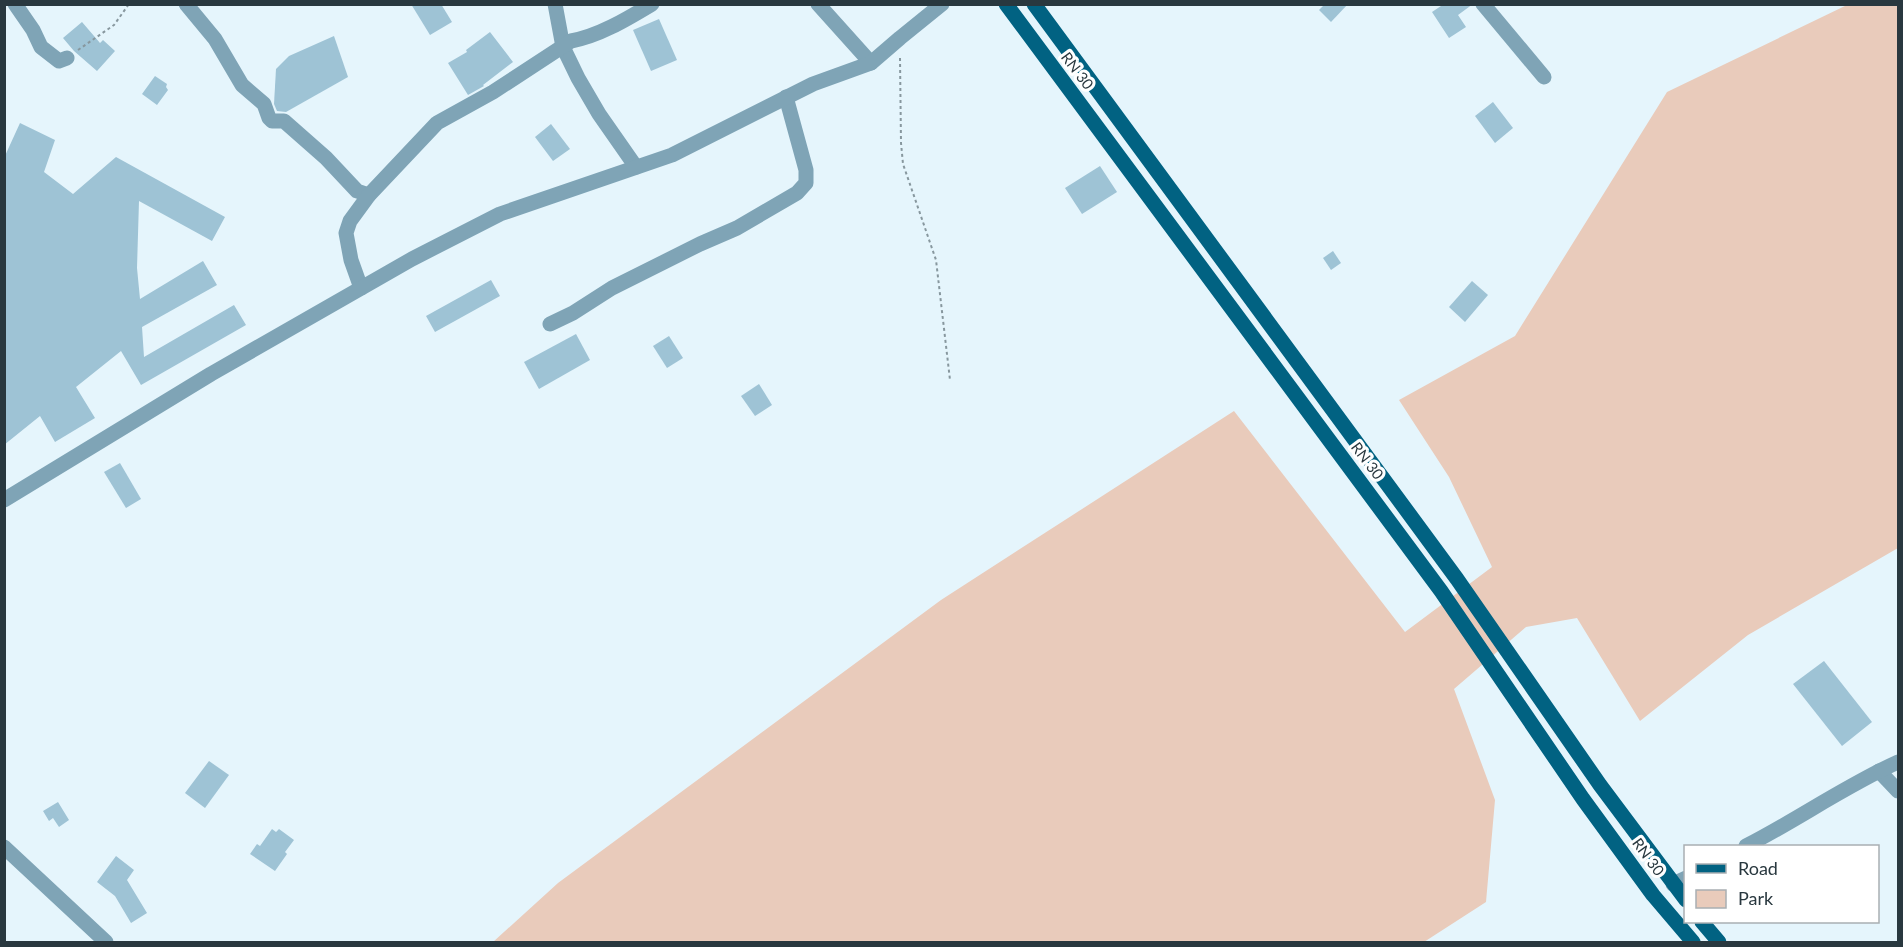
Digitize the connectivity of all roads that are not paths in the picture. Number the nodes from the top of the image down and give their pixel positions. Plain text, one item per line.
1 (15, 4) edge
2 (186, 4) edge
3 (555, 4) edge
4 (652, 4) edge
5 (818, 4) edge
6 (942, 4) edge
7 (1006, 4) edge
8 (1034, 4) edge
9 (1483, 4) edge
10 (563, 47) junction
11 (67, 58) road end
12 (871, 63) junction
13 (1544, 77) dead end
14 (786, 97) junction
15 (636, 168) junction
16 (369, 195) junction
17 (361, 288) junction
18 (550, 324) dead end
19 (4, 500) edge
20 (1899, 762) edge
21 (1879, 771) junction
22 (1899, 791) edge
23 (1748, 845) edge
24 (4, 847) edge
25 (1679, 881) edge
26 (1704, 923) edge
27 (106, 942) edge
28 (1693, 942) edge
29 (1719, 942) edge

1 - 11 street
2 - 16 street
3 - 10 street
4 - 10 street
5 - 12 street
6 - 12 street
7 - 28 main road, RN 30 / RN 30
8 - 25 main road, RN 30
9 - 13 street
10 - 15 street
10 - 16 street
12 - 14 street
14 - 15 street
14 - 18 street
15 - 17 street
16 - 17 street
17 - 19 street
20 - 21 street
21 - 22 street
21 - 23 street
24 - 27 street
26 - 29 main road

